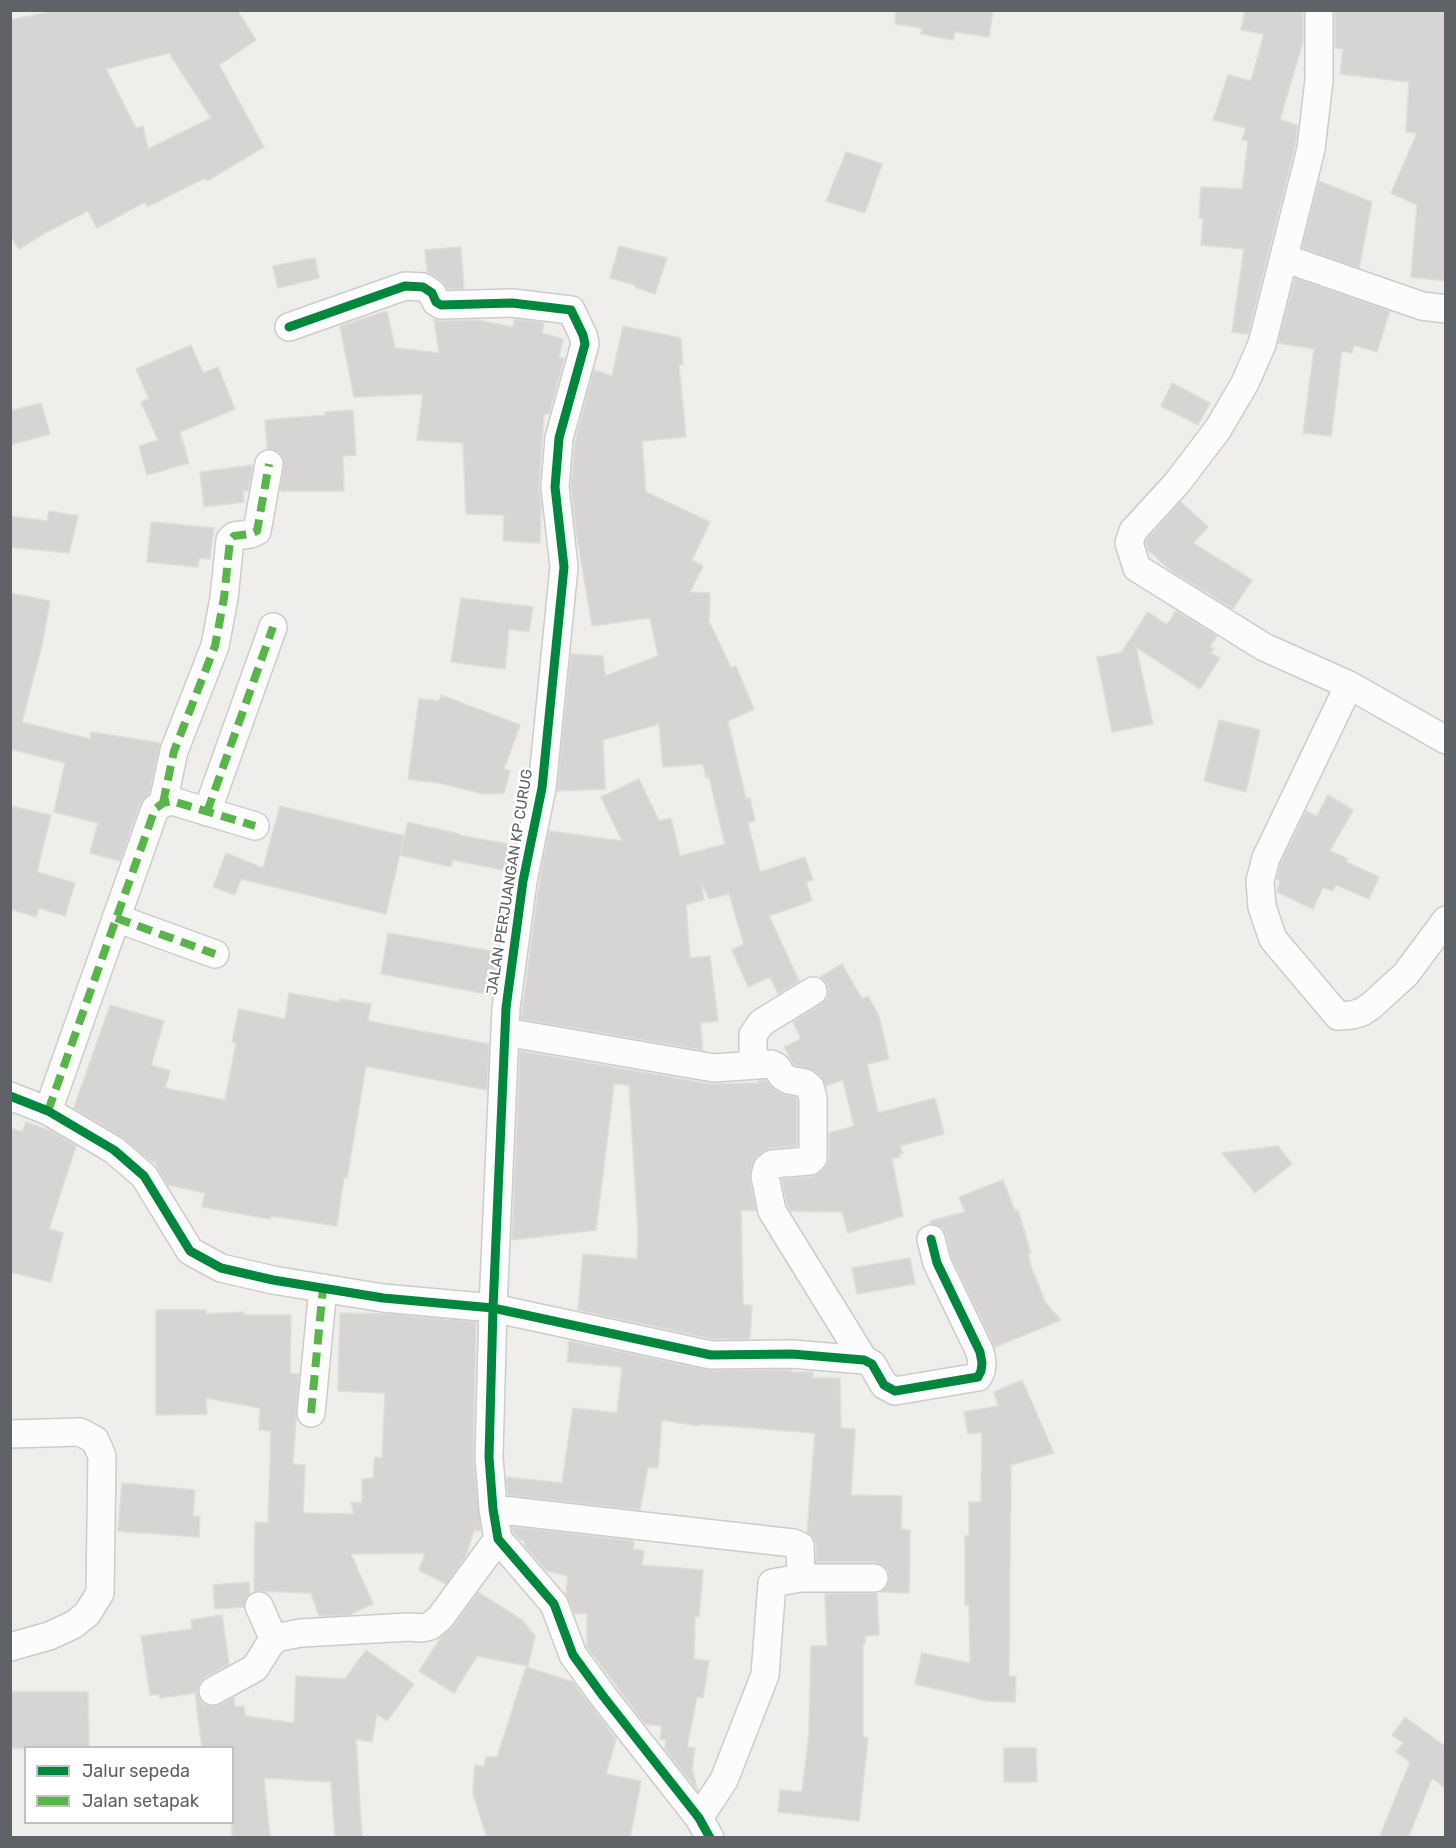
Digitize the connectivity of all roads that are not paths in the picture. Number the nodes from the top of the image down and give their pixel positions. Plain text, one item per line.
1 (1319, 10) edge
2 (1284, 258) junction
3 (1446, 309) edge
4 (289, 327) dead end
5 (269, 464) dead end
6 (273, 627) dead end
7 (1349, 686) junction
8 (1446, 740) edge
9 (163, 802) junction
10 (207, 812) junction
11 (255, 826) dead end
12 (116, 918) junction
13 (1446, 920) edge
14 (215, 954) dead end
15 (813, 991) dead end
16 (505, 1032) junction
17 (753, 1065) junction
18 (10, 1096) edge
19 (48, 1111) junction
20 (931, 1239) dead end
21 (322, 1288) junction
22 (493, 1308) junction
23 (864, 1360) junction
24 (311, 1413) dead end
25 (10, 1434) edge
26 (493, 1509) junction
27 (498, 1539) junction
28 (801, 1578) junction
29 (874, 1578) dead end
30 (259, 1606) dead end
31 (274, 1640) junction
32 (10, 1647) edge
33 (213, 1691) dead end
34 (705, 1828) edge

1 - 2 street
2 - 3 street
2 - 7 street
4 - 16 street, JALAN PERJUANGAN KP CURUG
5 - 9 street
6 - 10 street
7 - 8 street
7 - 13 street
9 - 10 street
9 - 12 street
10 - 11 street
12 - 14 street
12 - 19 street
15 - 17 street
16 - 17 street
16 - 22 street, JALAN PERJUANGAN KP CURUG
17 - 23 street
18 - 19 street
19 - 21 street
20 - 23 street
21 - 22 street
21 - 24 street
22 - 23 street
22 - 26 street, JALAN PERJUANGAN KP CURUG
25 - 32 street
26 - 27 street, JALAN PERJUANGAN KP CURUG
26 - 28 street
27 - 31 street
27 - 34 street
28 - 29 street
28 - 34 street
30 - 31 street
31 - 33 street

